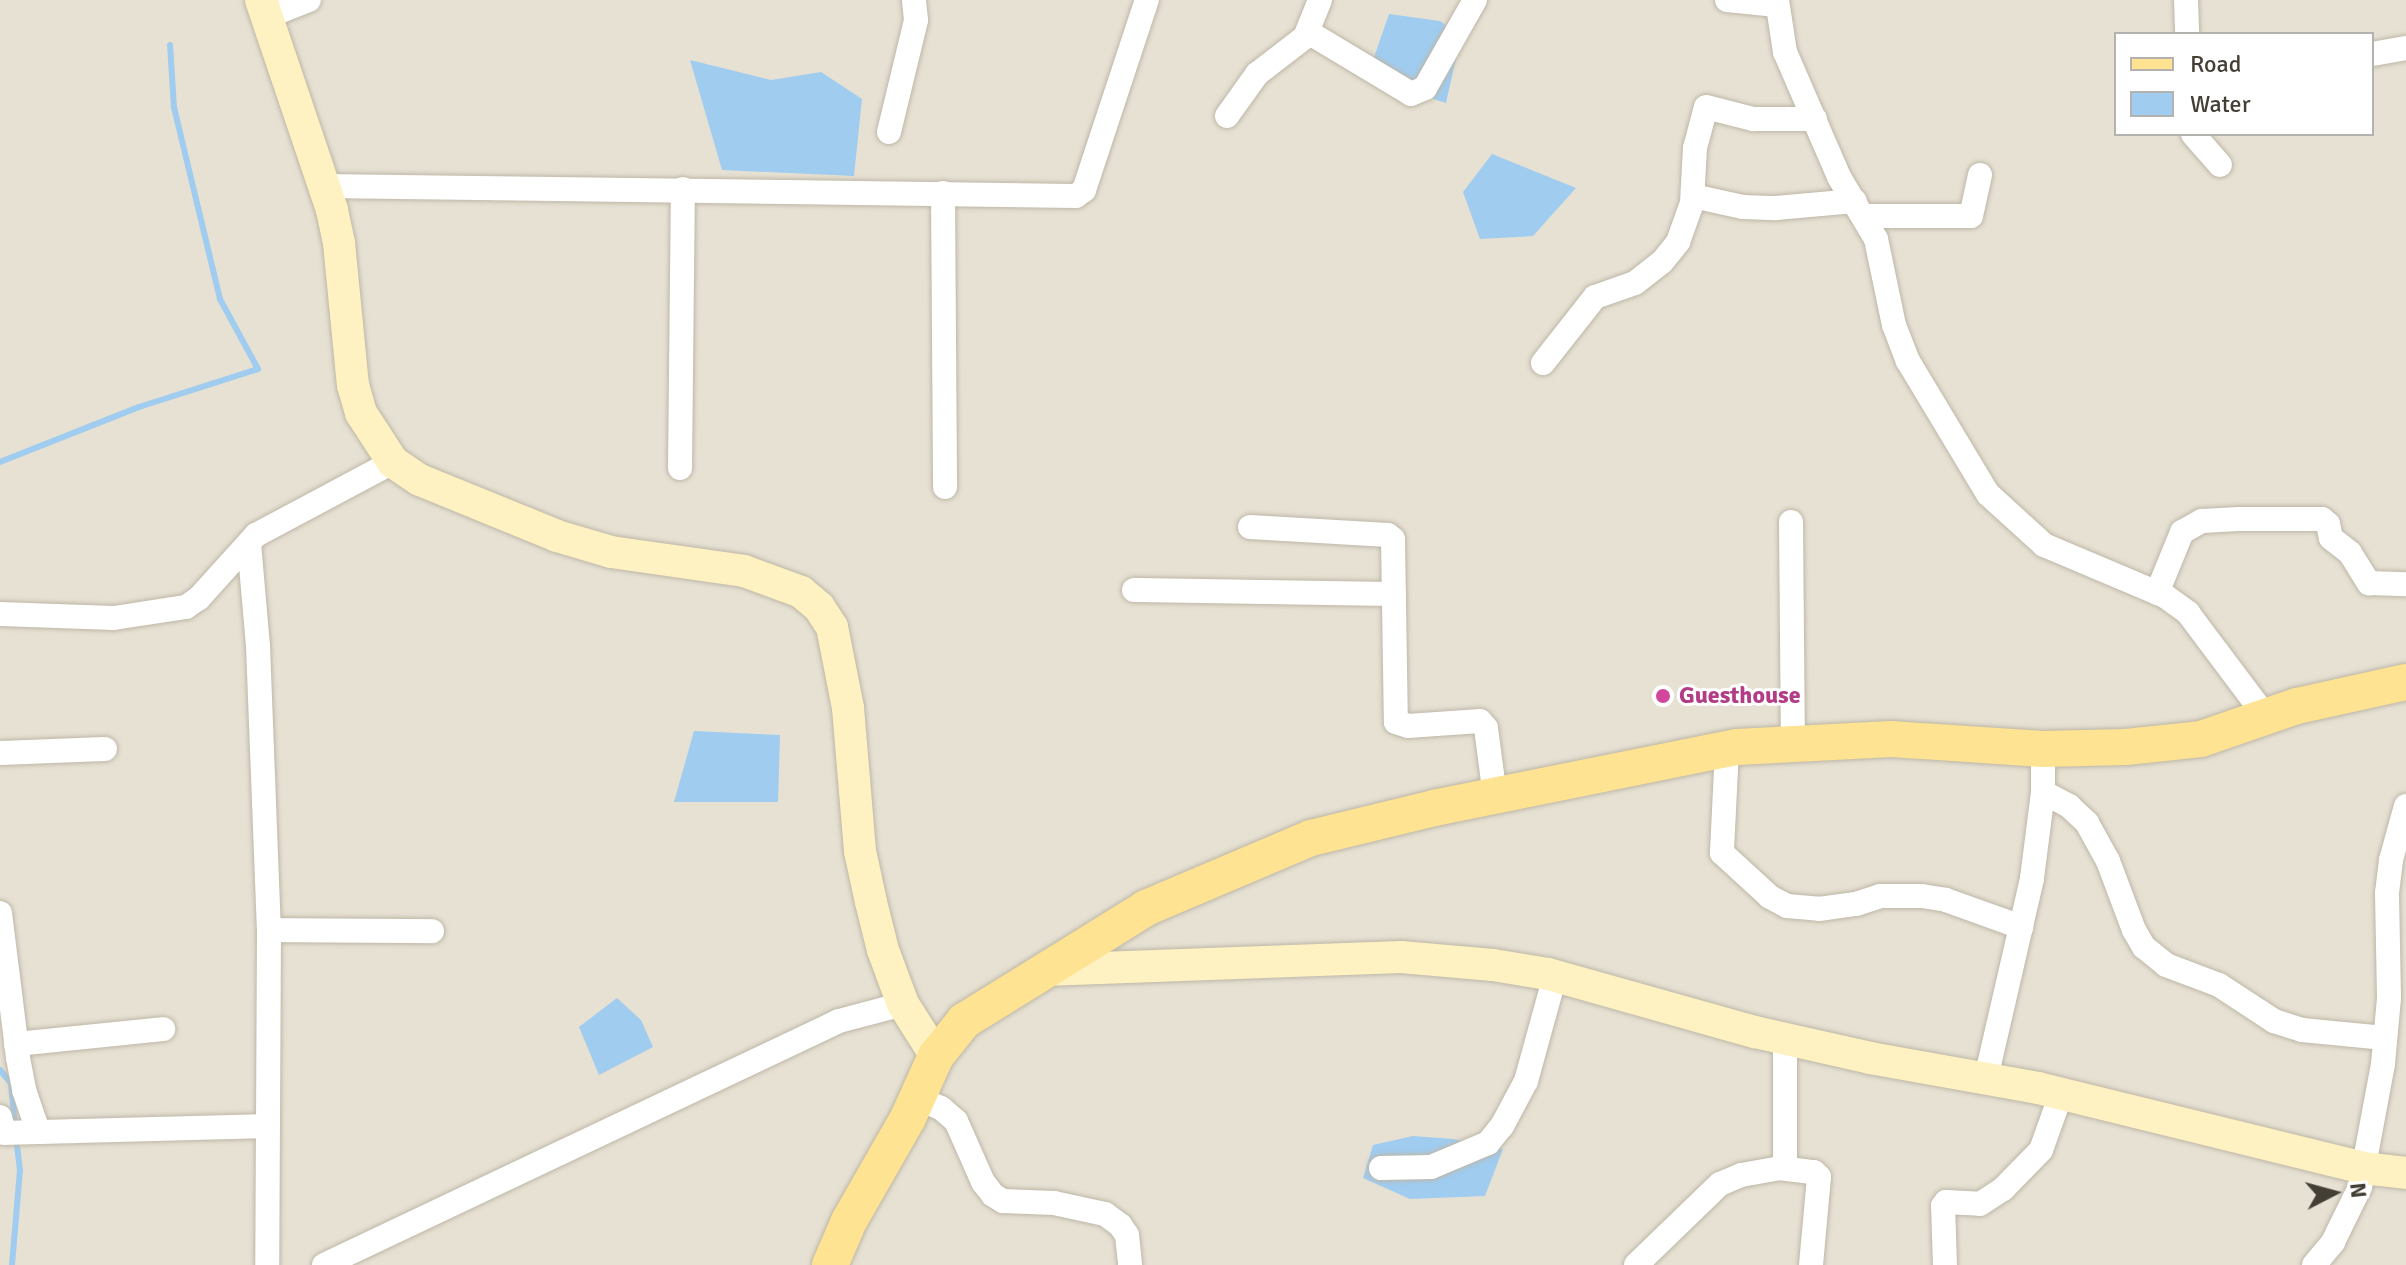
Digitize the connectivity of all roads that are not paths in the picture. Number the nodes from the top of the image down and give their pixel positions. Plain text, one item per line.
1 (309, 0) edge
2 (914, 0) edge
3 (1147, 0) edge
4 (1320, 0) edge
5 (1475, 0) edge
6 (1727, 0) edge
7 (2186, 0) edge
8 (1777, 3) edge
9 (264, 9) edge
10 (1308, 32) junction
11 (2187, 32) edge
12 (2406, 48) edge
13 (2374, 54) edge
14 (1227, 116) dead end
15 (1815, 119) junction
16 (889, 132) dead end
17 (2195, 136) edge
18 (2220, 165) dead end
19 (1980, 175) dead end
20 (324, 186) junction
21 (683, 189) junction
22 (943, 193) junction
23 (1693, 196) junction
24 (1860, 209) junction
25 (1543, 363) dead end
26 (393, 462) junction
27 (680, 468) dead end
28 (945, 487) dead end
29 (1791, 522) dead end
30 (1250, 527) dead end
31 (249, 543) junction
32 (2406, 584) edge
33 (1134, 590) dead end
34 (2157, 593) junction
35 (1394, 594) junction
36 (0, 614) edge
37 (2406, 682) edge
38 (2266, 717) junction
39 (1793, 744) junction
40 (105, 749) dead end
41 (1727, 749) junction
42 (2043, 749) junction
43 (0, 753) edge
44 (2043, 792) junction
45 (1495, 796) junction
46 (2406, 806) edge
47 (0, 913) edge
48 (2021, 927) junction
49 (269, 930) junction
50 (432, 931) dead end
51 (2398, 960) edge
52 (1045, 970) junction
53 (1555, 976) junction
54 (903, 1004) junction
55 (163, 1029) dead end
56 (2385, 1038) junction
57 (1785, 1039) junction
58 (16, 1044) junction
59 (936, 1056) junction
60 (1986, 1078) junction
61 (2061, 1094) junction
62 (917, 1098) junction
63 (267, 1126) junction
64 (14, 1132) edge
65 (1381, 1168) dead end
66 (1779, 1168) junction
67 (2363, 1168) junction
68 (2406, 1173) edge
69 (267, 1265) edge
70 (324, 1265) edge
71 (830, 1265) edge
72 (1130, 1265) edge
73 (1636, 1265) edge
74 (1811, 1265) edge
75 (1945, 1265) edge
76 (2314, 1265) edge

1 - 9 street
2 - 16 street
3 - 22 street
4 - 10 street
5 - 10 street
6 - 8 street
7 - 11 street
8 - 15 street
9 - 20 main road
10 - 14 street
12 - 13 street
15 - 23 street
15 - 24 street
17 - 18 street
19 - 24 street
20 - 21 street
20 - 26 main road
21 - 22 street
21 - 27 street
22 - 28 street
23 - 24 street
23 - 25 street
24 - 34 street
26 - 31 street
26 - 54 main road
29 - 39 street
30 - 35 street
31 - 36 street
31 - 49 street
32 - 34 street
33 - 35 street
34 - 38 street
35 - 45 street
37 - 38 main road
38 - 42 main road
39 - 41 main road
39 - 42 main road
40 - 43 street
41 - 45 main road
41 - 48 street
42 - 44 street
44 - 48 street
44 - 56 street
45 - 52 main road
46 - 51 street
47 - 58 street
48 - 60 street
49 - 50 street
49 - 63 street
51 - 56 street
52 - 53 main road
52 - 59 main road
53 - 57 main road
53 - 65 street
54 - 59 main road
54 - 70 street
55 - 58 street
56 - 67 street
57 - 60 main road
57 - 66 street
58 - 64 street
59 - 62 main road
60 - 61 main road
61 - 67 main road
61 - 75 street
62 - 71 main road
62 - 72 street
63 - 64 street
63 - 69 street
66 - 73 street
66 - 74 street
67 - 68 main road
67 - 76 street

